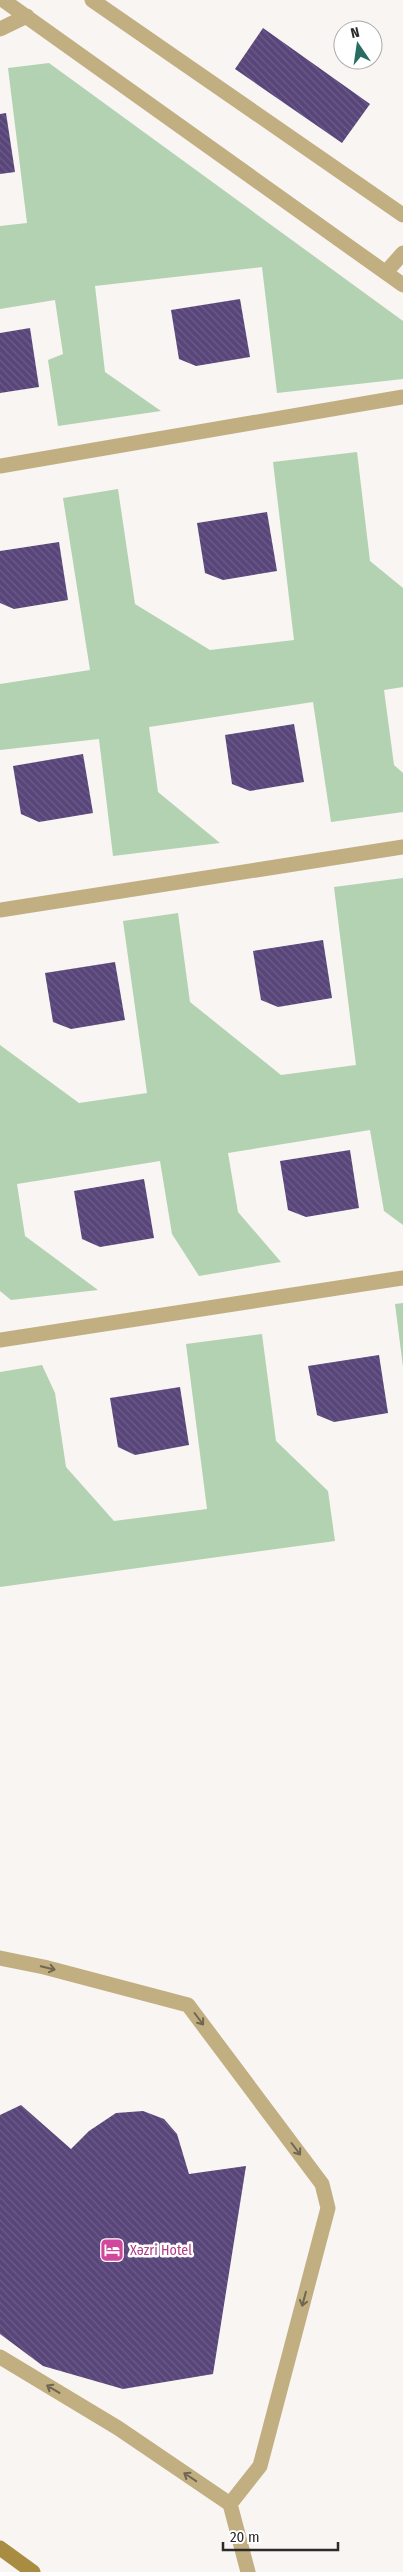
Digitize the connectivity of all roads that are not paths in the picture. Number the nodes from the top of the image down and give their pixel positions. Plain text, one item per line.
1 (2, 0) edge
2 (92, 0) edge
3 (27, 16) junction
4 (0, 29) edge
5 (403, 214) edge
6 (403, 253) edge
7 (387, 271) junction
8 (403, 284) edge
9 (403, 397) edge
10 (0, 466) edge
11 (403, 847) edge
12 (0, 910) edge
13 (403, 1278) edge
14 (0, 1340) edge
15 (0, 1958) edge
16 (0, 2357) edge
17 (230, 2504) junction
18 (0, 2548) edge
19 (33, 2572) edge
20 (248, 2572) edge

1 - 3 lane
2 - 5 lane
3 - 4 lane
3 - 7 lane
6 - 7 lane
7 - 8 lane
9 - 10 lane
11 - 12 lane
13 - 14 lane
15 -> 17 lane
17 -> 16 lane
17 - 20 lane
18 - 19 street

